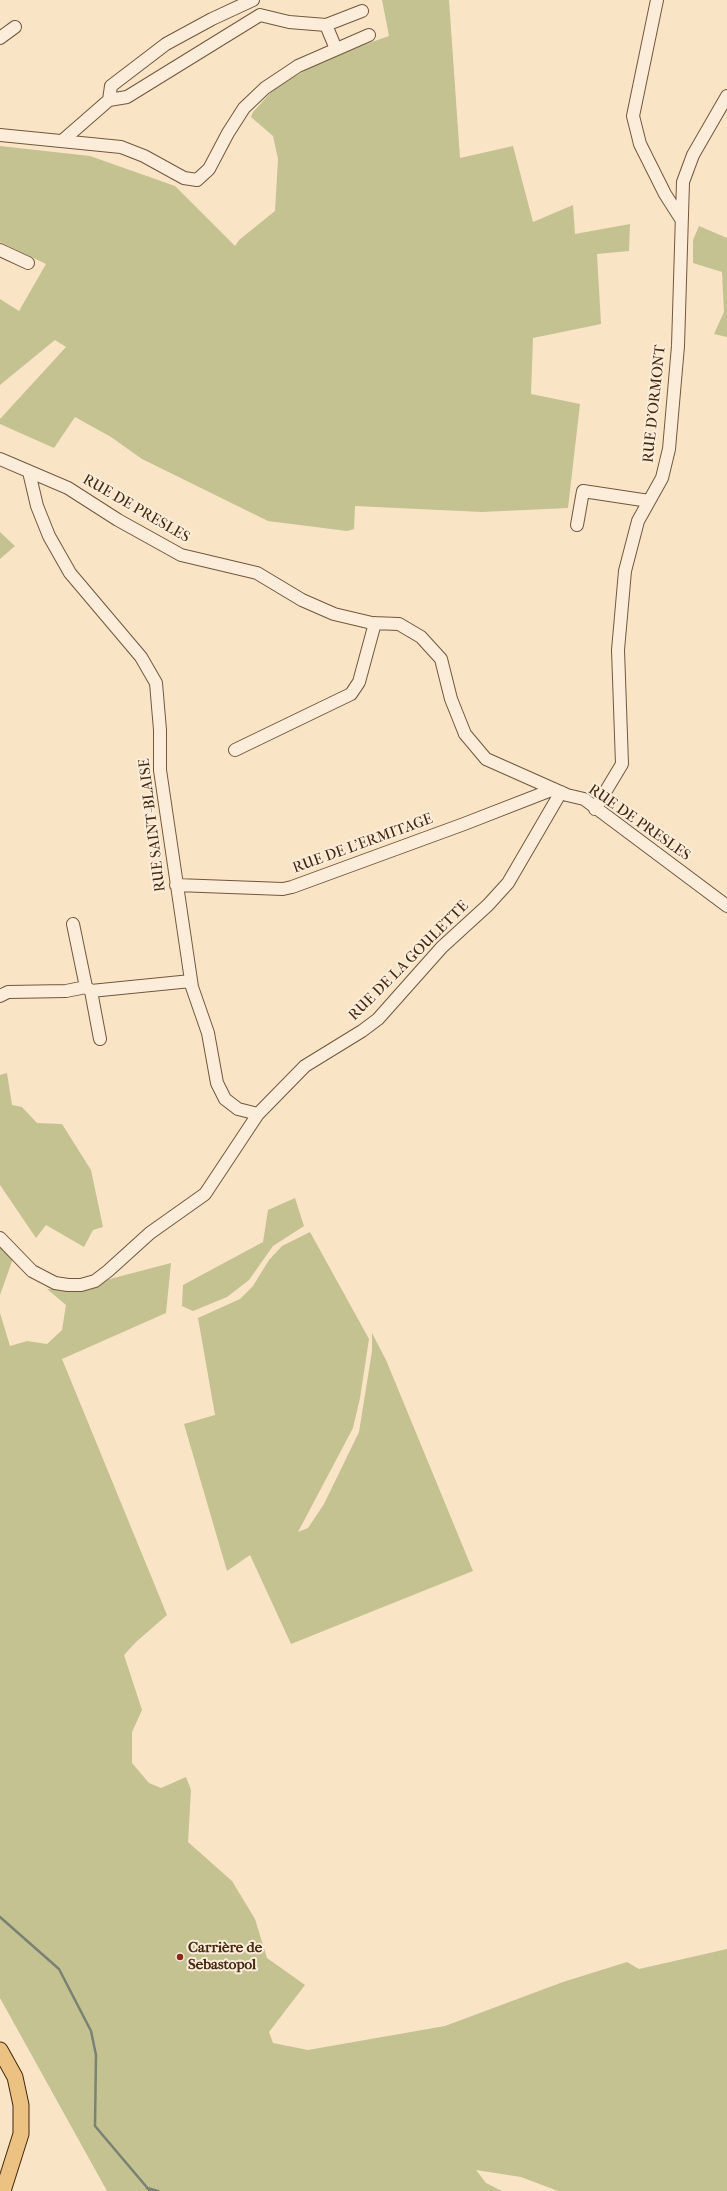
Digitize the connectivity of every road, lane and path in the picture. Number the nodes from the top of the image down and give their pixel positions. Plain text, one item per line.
1 (253, 0) edge
2 (657, 0) edge
3 (362, 12) dead end
4 (326, 25) junction
5 (15, 27) dead end
6 (369, 35) dead end
7 (0, 38) edge
8 (336, 49) junction
9 (727, 96) edge
10 (109, 100) junction
11 (0, 135) edge
12 (62, 141) junction
13 (681, 220) junction
14 (0, 250) edge
15 (28, 263) dead end
16 (0, 459) edge
17 (29, 472) junction
18 (649, 501) junction
19 (576, 524) dead end
20 (375, 623) junction
21 (235, 750) dead end
22 (558, 791) junction
23 (595, 808) junction
24 (176, 885) junction
25 (727, 906) edge
26 (73, 924) dead end
27 (191, 981) junction
28 (89, 989) junction
29 (0, 996) edge
30 (100, 1039) dead end
31 (258, 1114) junction
32 (0, 1238) edge
33 (0, 2050) edge
34 (3, 2191) edge

1 - 10 street
2 - 13 street
3 - 4 street
4 - 8 street
4 - 10 street
5 - 7 street
6 - 8 street
8 - 12 street
9 - 13 street, RUE D'ORMONT
10 - 12 street
11 - 12 street
13 - 18 street, RUE D'ORMONT
14 - 15 street
16 - 17 street, RUE DE PRESLES
17 - 20 street, RUE DE PRESLES
17 - 24 street, RUE SAINT-BLAISE
18 - 19 street
18 - 23 street, RUE D'ORMONT
20 - 21 street
20 - 22 street, RUE DE PRESLES
22 - 23 street, RUE DE PRESLES
22 - 24 street, RUE DE L'ERMITAGE
22 - 31 street, RUE DE LA GOULETTE
23 - 25 street, RUE DE PRESLES
24 - 27 street, RUE SAINT-BLAISE
26 - 28 street
27 - 28 street
27 - 31 street, RUE SAINT-BLAISE
28 - 29 street
28 - 30 street
31 - 32 street, RUE DE LA GOULETTE
33 - 34 main road

